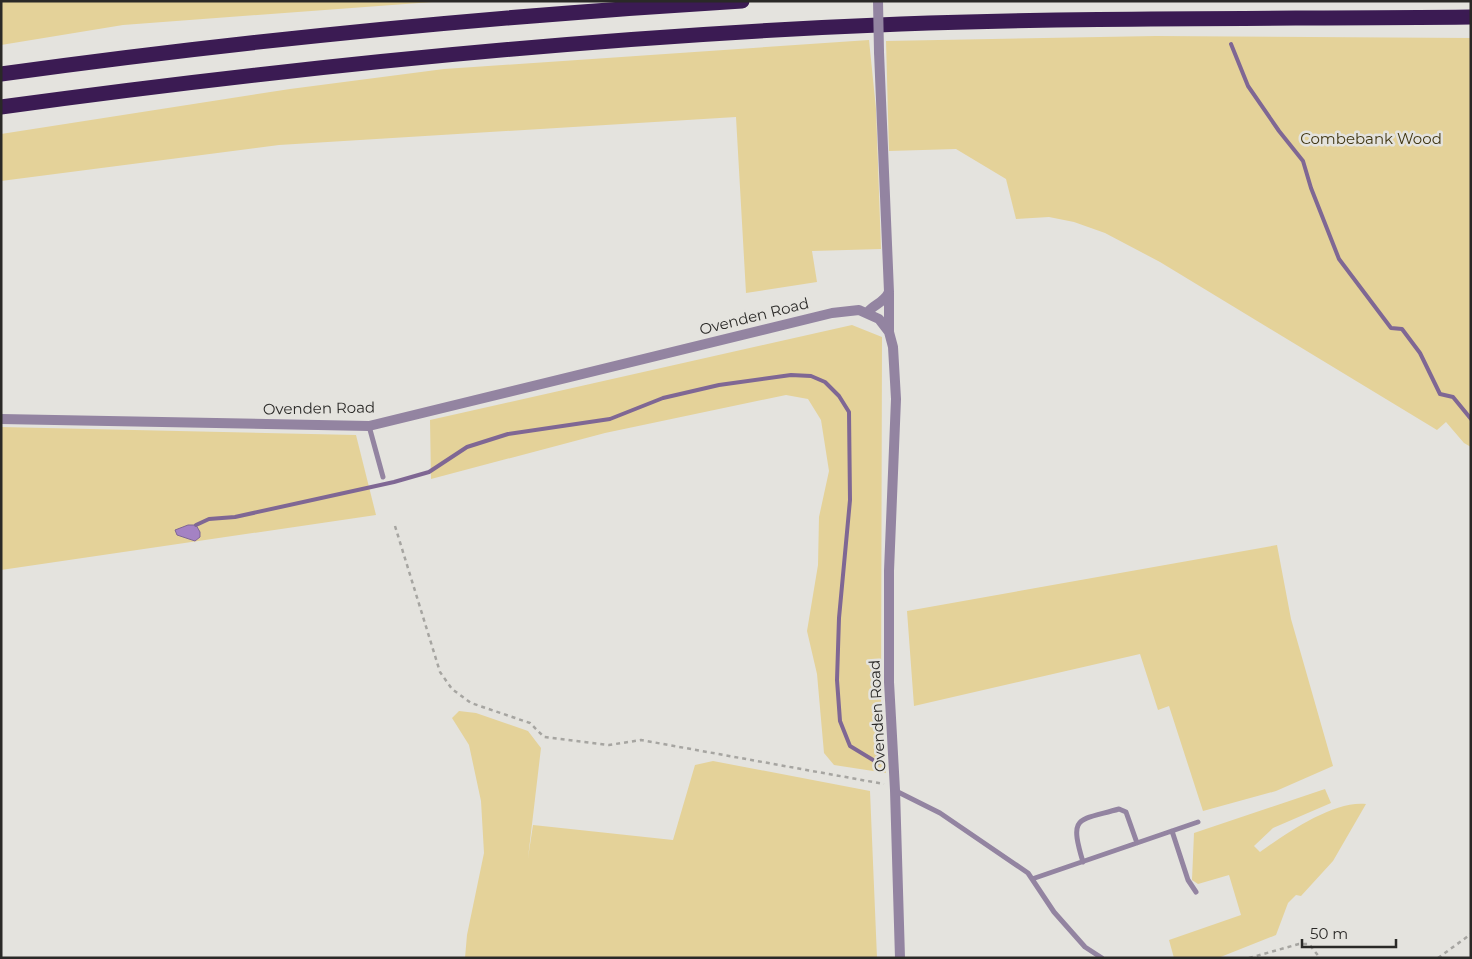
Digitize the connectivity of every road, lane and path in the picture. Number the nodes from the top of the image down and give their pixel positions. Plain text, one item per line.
1 (742, 1) edge
2 (878, 1) edge
3 (1471, 17) edge
4 (1, 74) edge
5 (1, 107) edge
6 (889, 292) junction
7 (868, 313) junction
8 (888, 332) junction
9 (1, 419) edge
10 (369, 426) junction
11 (383, 477) dead end
12 (395, 526) dead end
13 (895, 788) junction
14 (1198, 822) dead end
15 (1172, 831) junction
16 (1136, 843) junction
17 (1083, 862) junction
18 (1032, 879) junction
19 (1196, 892) dead end
20 (1471, 934) edge
21 (900, 958) edge
22 (1102, 958) edge
23 (1248, 958) edge
24 (1320, 958) edge
25 (1438, 958) edge

1 - 4 highway
2 - 6 street, Ovenden Road, bridge
3 - 5 highway
6 - 7 street
6 - 8 street, Ovenden Road
7 - 8 street
7 - 10 street, Ovenden Road
8 - 13 street, Ovenden Road
9 - 10 street, Ovenden Road
10 - 11 lane
12 - 13 path
13 - 18 lane
13 - 21 street, Ovenden Road
14 - 15 lane
15 - 16 lane
15 - 19 lane
16 - 17 lane
16 - 17 lane
17 - 18 lane
18 - 22 lane
20 - 25 path
23 - 24 path

